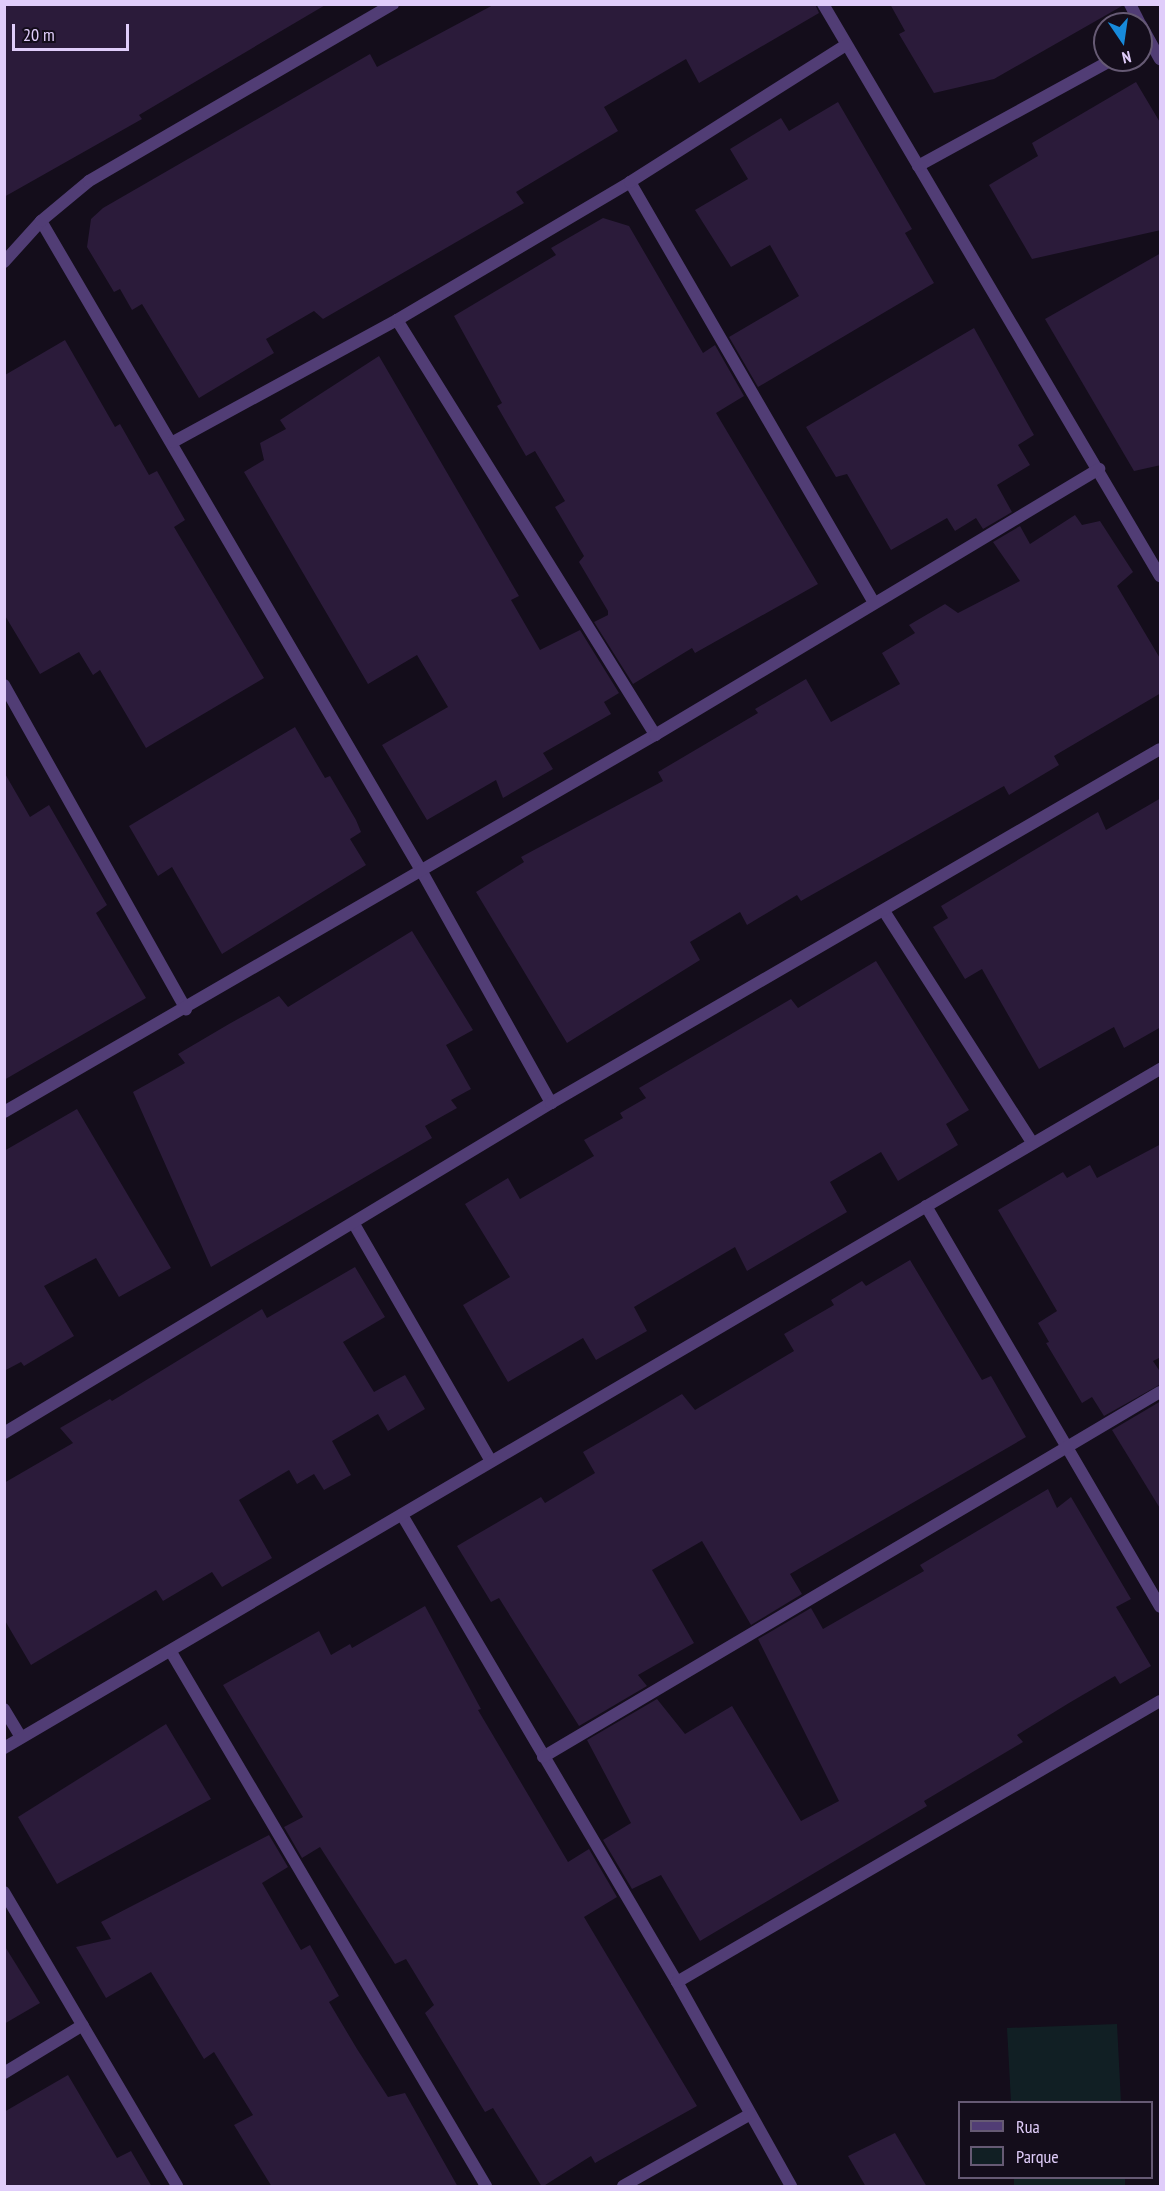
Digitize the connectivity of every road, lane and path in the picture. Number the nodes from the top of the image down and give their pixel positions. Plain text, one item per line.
1 (393, 4) edge
2 (823, 4) edge
3 (846, 45) junction
4 (1093, 70) edge
5 (918, 166) junction
6 (630, 182) junction
7 (41, 221) junction
8 (4, 262) edge
9 (397, 320) junction
10 (173, 442) junction
11 (1099, 469) junction
12 (1161, 576) edge
13 (873, 602) junction
14 (4, 685) edge
15 (655, 735) junction
16 (1161, 749) edge
17 (422, 872) junction
18 (884, 911) junction
19 (186, 1009) junction
20 (1161, 1069) edge
21 (551, 1103) junction
22 (4, 1112) edge
23 (1032, 1142) junction
24 (926, 1206) junction
25 (354, 1224) junction
26 (1161, 1392) edge
27 (4, 1433) edge
28 (1065, 1448) junction
29 (490, 1461) junction
30 (402, 1515) junction
31 (1161, 1607) edge
32 (171, 1652) junction
33 (1161, 1701) edge
34 (4, 1709) edge
35 (21, 1737) junction
36 (4, 1748) edge
37 (543, 1757) junction
38 (4, 1892) edge
39 (677, 1982) junction
40 (83, 2025) junction
41 (4, 2073) edge
42 (749, 2115) junction
43 (177, 2187) edge
44 (486, 2187) edge
45 (623, 2187) edge
46 (791, 2187) edge

1 - 7 street
2 - 3 street
3 - 5 street
3 - 6 street
4 - 5 street
5 - 11 street
6 - 9 street
6 - 13 street
7 - 8 street
7 - 10 street
9 - 10 street
9 - 15 street
10 - 17 street
11 - 12 street
11 - 13 street
13 - 15 street
14 - 19 street
15 - 17 street
16 - 18 street
17 - 19 street
17 - 21 street
18 - 21 street
18 - 23 street
19 - 22 street
20 - 23 street
21 - 25 street
23 - 24 street
24 - 28 street
24 - 29 street
25 - 27 street
25 - 29 street
26 - 28 street
28 - 31 street
28 - 37 street
29 - 30 street
30 - 32 street
30 - 37 street
32 - 35 street
32 - 44 street
33 - 39 street
34 - 35 street
35 - 36 street
37 - 39 street
38 - 40 street
39 - 42 street
40 - 41 street
40 - 43 street
42 - 45 street
42 - 46 street

